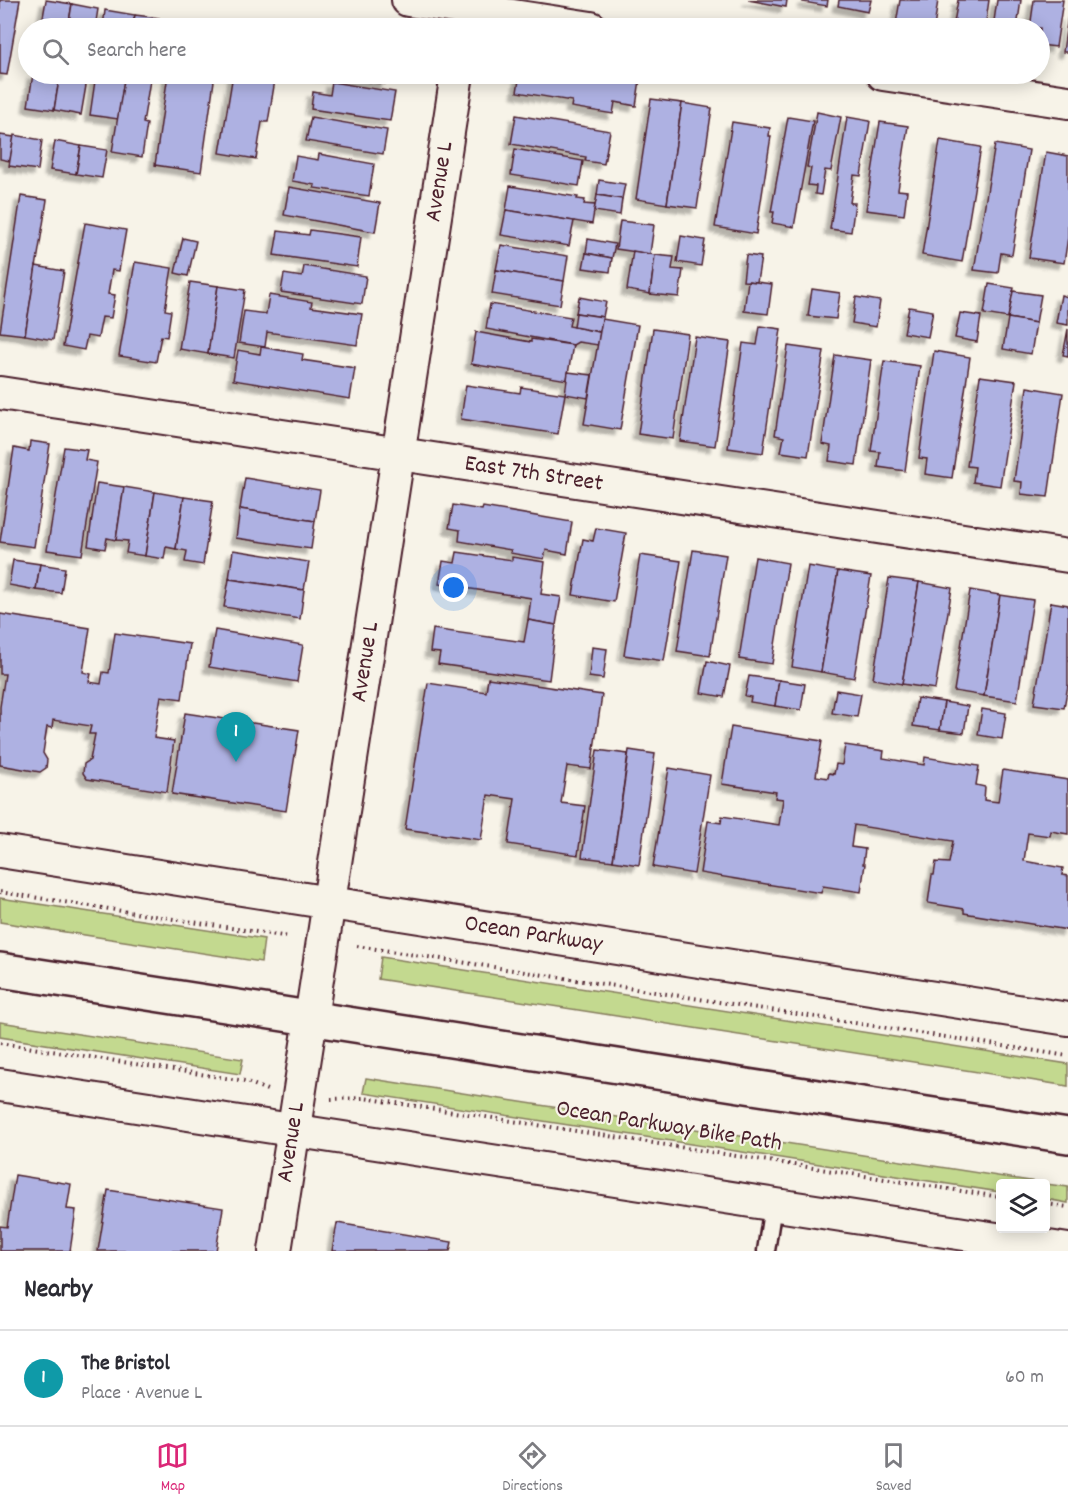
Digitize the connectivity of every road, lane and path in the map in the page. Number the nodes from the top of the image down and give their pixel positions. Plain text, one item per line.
1 (408, 0) edge
2 (467, 13) edge
3 (508, 18) edge
4 (455, 84) edge
5 (949, 84) edge
6 (1068, 102) edge
7 (0, 393) edge
8 (399, 453) junction
9 (1068, 556) edge
10 (0, 851) edge
11 (0, 892) edge
12 (329, 902) junction
13 (289, 937) dead end
14 (357, 946) dead end
15 (0, 970) edge
16 (311, 1018) junction
17 (1068, 1019) edge
18 (0, 1043) edge
19 (1068, 1056) edge
20 (0, 1085) edge
21 (266, 1090) dead end
22 (332, 1099) dead end
23 (293, 1131) junction
24 (1068, 1136) edge
25 (996, 1196) edge
26 (772, 1205) junction
27 (1050, 1205) edge
28 (1068, 1207) edge
29 (1068, 1250) edge
30 (275, 1251) edge
31 (766, 1251) edge

1 - 2 street
2 - 3 street
4 - 8 street, Avenue L
5 - 6 street
7 - 8 street, East 7th Street
8 - 9 street, East 7th Street
8 - 12 street, Avenue L
10 - 12 street, Ocean Parkway
11 - 13 path
12 - 16 street, Avenue L
12 - 17 street, Ocean Parkway
14 - 19 path
15 - 16 main road
16 - 23 street, Avenue L
16 - 24 main road
18 - 21 path
20 - 23 street
22 - 25 path, Ocean Parkway Bike Path
23 - 26 street
23 - 30 street, Avenue L
26 - 29 street
26 - 31 lane
27 - 28 path

